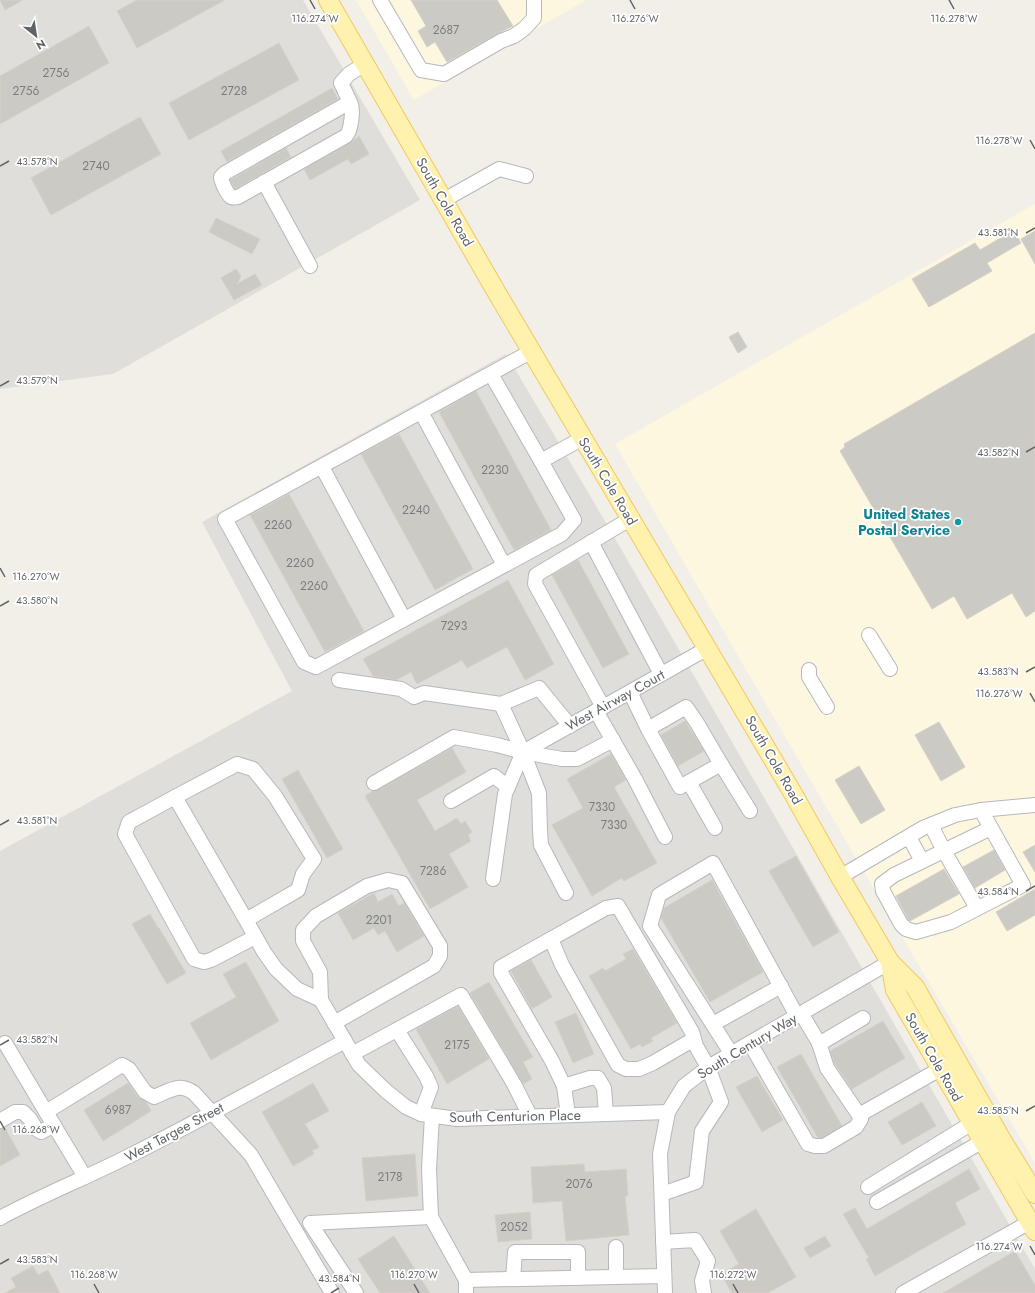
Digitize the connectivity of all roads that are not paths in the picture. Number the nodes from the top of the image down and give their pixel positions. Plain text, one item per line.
1 (328, 0) edge
2 (380, 0) edge
3 (534, 0) edge
4 (365, 64) junction
5 (350, 102) junction
6 (526, 176) dead end
7 (264, 182) junction
8 (444, 200) junction
9 (310, 266) dead end
10 (532, 351) junction
11 (490, 374) junction
12 (421, 412) junction
13 (583, 438) junction
14 (541, 461) junction
15 (322, 467) junction
16 (630, 519) junction
17 (591, 542) junction
18 (504, 565) junction
19 (404, 619) junction
20 (865, 637) dead end
21 (708, 648) junction
22 (811, 668) dead end
23 (886, 672) dead end
24 (661, 674) junction
25 (339, 680) dead end
26 (630, 692) junction
27 (501, 704) junction
28 (831, 704) dead end
29 (599, 709) junction
30 (570, 726) junction
31 (648, 729) junction
32 (613, 740) junction
33 (523, 752) junction
34 (721, 764) junction
35 (689, 782) junction
36 (374, 783) dead end
37 (508, 787) junction
38 (175, 797) junction
39 (451, 801) dead end
40 (1035, 805) edge
41 (981, 810) junction
42 (750, 811) dead end
43 (931, 825) junction
44 (715, 828) dead end
45 (991, 828) junction
46 (665, 837) dead end
47 (909, 837) junction
48 (944, 851) junction
49 (922, 861) junction
50 (840, 877) junction
51 (493, 879) dead end
52 (566, 893) dead end
53 (977, 908) junction
54 (246, 920) junction
55 (255, 937) junction
56 (551, 939) junction
57 (890, 962) junction
58 (780, 986) junction
59 (321, 1000) junction
60 (799, 1014) junction
61 (863, 1018) dead end
62 (334, 1023) junction
63 (713, 1024) junction
64 (397, 1030) junction
65 (694, 1039) junction
66 (345, 1041) junction
67 (5, 1043) dead end
68 (750, 1043) junction
69 (820, 1044) junction
70 (732, 1053) junction
71 (352, 1054) junction
72 (956, 1059) junction
73 (708, 1067) junction
74 (941, 1069) junction
75 (564, 1086) junction
76 (46, 1112) junction
77 (668, 1112) junction
78 (213, 1113) junction
79 (606, 1114) junction
80 (426, 1115) junction
81 (568, 1115) junction
82 (859, 1115) junction
83 (530, 1116) junction
84 (0, 1121) edge
85 (972, 1123) junction
86 (54, 1125) junction
87 (983, 1141) junction
88 (1003, 1175) junction
89 (84, 1177) junction
90 (868, 1187) dead end
91 (662, 1194) junction
92 (1035, 1194) edge
93 (1035, 1200) edge
94 (876, 1202) dead end
95 (431, 1217) junction
96 (0, 1218) edge
97 (1033, 1225) edge
98 (663, 1242) junction
99 (616, 1247) dead end
100 (664, 1276) junction
101 (616, 1277) junction
102 (578, 1278) junction
103 (513, 1279) junction
104 (466, 1286) edge
105 (332, 1293) edge
106 (356, 1293) edge
107 (665, 1293) edge
108 (704, 1293) edge
109 (903, 1293) edge

1 - 4 main road, South Cole Road
2 - 3 street
4 - 5 street
4 - 8 main road, South Cole Road
5 - 7 street
5 - 7 street
6 - 8 street
7 - 9 street
8 - 10 main road, South Cole Road
10 - 11 street
10 - 13 main road, South Cole Road
11 - 12 street
11 - 14 street
12 - 15 street
12 - 18 street
13 - 14 street
13 - 16 main road, South Cole Road
14 - 18 street
15 - 19 street
15 - 19 street
16 - 17 street
16 - 21 main road, South Cole Road
17 - 24 street
17 - 29 street
18 - 19 street
20 - 23 street
21 - 24 street, West Airway Court
21 - 50 main road, South Cole Road
22 - 28 street
24 - 26 street, West Airway Court
25 - 27 street
26 - 29 street, West Airway Court
26 - 31 street
27 - 30 street
27 - 33 street
29 - 30 street, West Airway Court
29 - 32 street
30 - 33 street, West Airway Court
31 - 34 street
31 - 35 street
32 - 33 street
32 - 46 street
33 - 36 street
33 - 37 street
33 - 52 street
34 - 35 street
34 - 42 street
35 - 44 street
37 - 39 street
37 - 51 street
38 - 54 street
38 - 54 street
38 - 55 street
40 - 41 street
41 - 43 street
41 - 45 street
43 - 47 street
43 - 48 street
45 - 48 street
45 - 53 street
47 - 49 street
47 - 50 street
48 - 49 street
48 - 53 street
49 - 53 street
50 - 57 main road, South Cole Road
54 - 55 street
55 - 59 street
56 - 65 street
56 - 65 street
56 - 75 street
57 - 60 street, South Century Way
57 - 72 main road, South Cole Road
57 - 74 main road, South Cole Road
58 - 60 street
58 - 63 street
58 - 63 street
59 - 62 street, South Centurion Place
59 - 62 street
60 - 68 street, South Century Way
60 - 69 street
61 - 69 street
62 - 66 street, South Centurion Place
63 - 70 street
64 - 71 street
64 - 80 street
64 - 83 street
65 - 73 street
66 - 71 street, South Centurion Place
66 - 78 street, West Targee Street
67 - 76 street
68 - 70 street, South Century Way
68 - 82 street
69 - 82 street
70 - 73 street, South Century Way
71 - 80 street, South Centurion Place
72 - 74 street
72 - 92 main road, South Cole Road
73 - 77 street, South Century Way
73 - 91 street
74 - 82 street
74 - 85 main road, South Cole Road
75 - 79 street
75 - 81 street
76 - 78 street
76 - 86 street
77 - 79 street, South Centurion Place
77 - 91 street, South Century Way
78 - 89 street, West Targee Street
78 - 105 street
79 - 81 street, South Centurion Place
80 - 83 street, South Centurion Place
80 - 95 street
81 - 83 street, South Centurion Place
84 - 86 street
85 - 87 main road, South Cole Road
85 - 90 street
86 - 89 street
87 - 88 main road, South Cole Road
87 - 94 street
88 - 93 main road
88 - 97 main road, South Cole Road
89 - 96 street, West Targee Street
91 - 98 street, South Century Way
95 - 104 street
95 - 106 street
97 - 109 street
98 - 100 street, South Century Way
98 - 108 street
99 - 101 street
100 - 101 street
100 - 107 street, South Century Way
101 - 102 street
102 - 103 street
102 - 103 street
103 - 104 street

